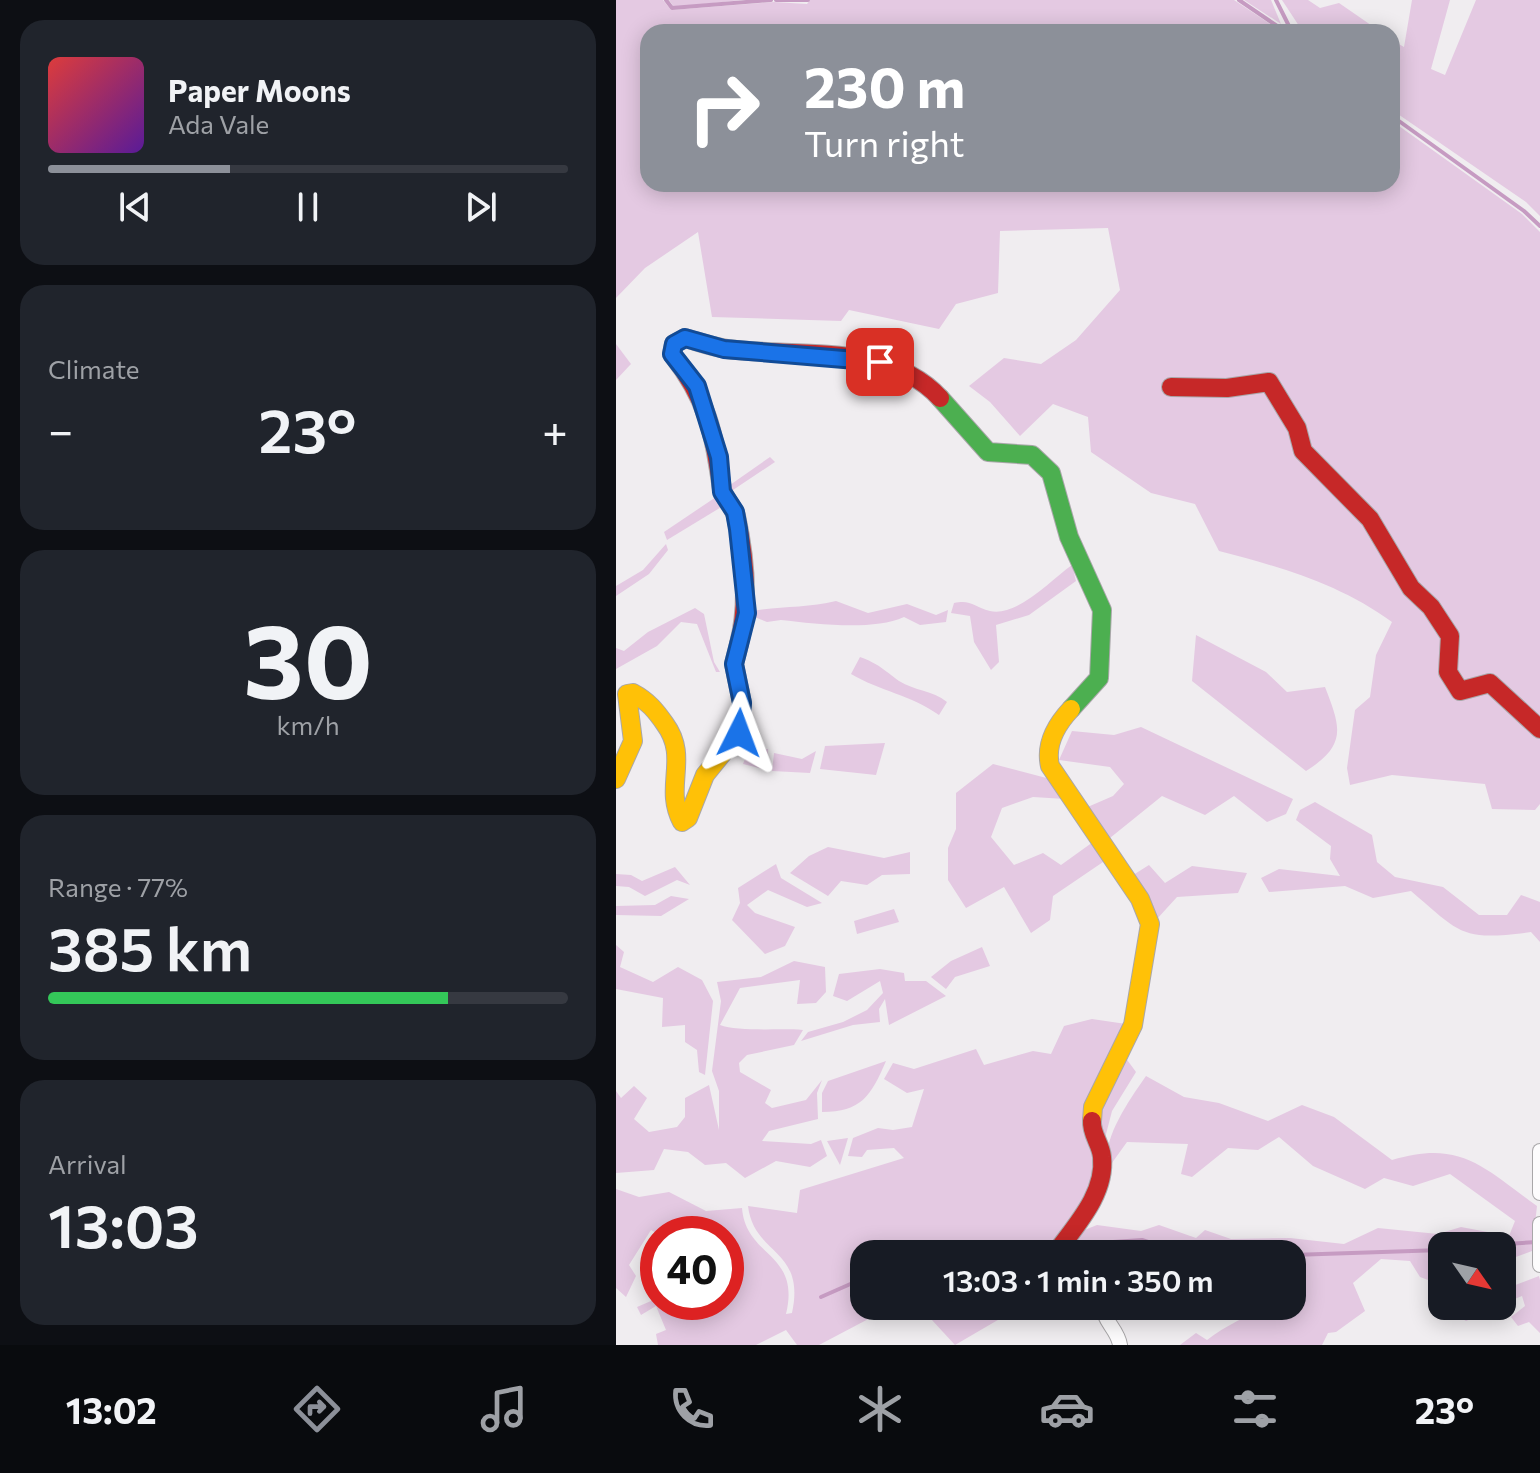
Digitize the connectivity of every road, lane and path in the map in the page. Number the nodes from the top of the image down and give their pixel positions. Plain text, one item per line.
1 (1171, 387) dead end
2 (1540, 729) edge
3 (616, 779) edge
4 (1540, 1151) edge
5 (1540, 1193) edge
6 (1540, 1224) edge
7 (1065, 1240) edge
8 (1540, 1265) edge
9 (1106, 1320) edge
10 (1120, 1345) edge

1 - 2 street
3 - 7 street
4 - 5 street
6 - 8 street
9 - 10 street

